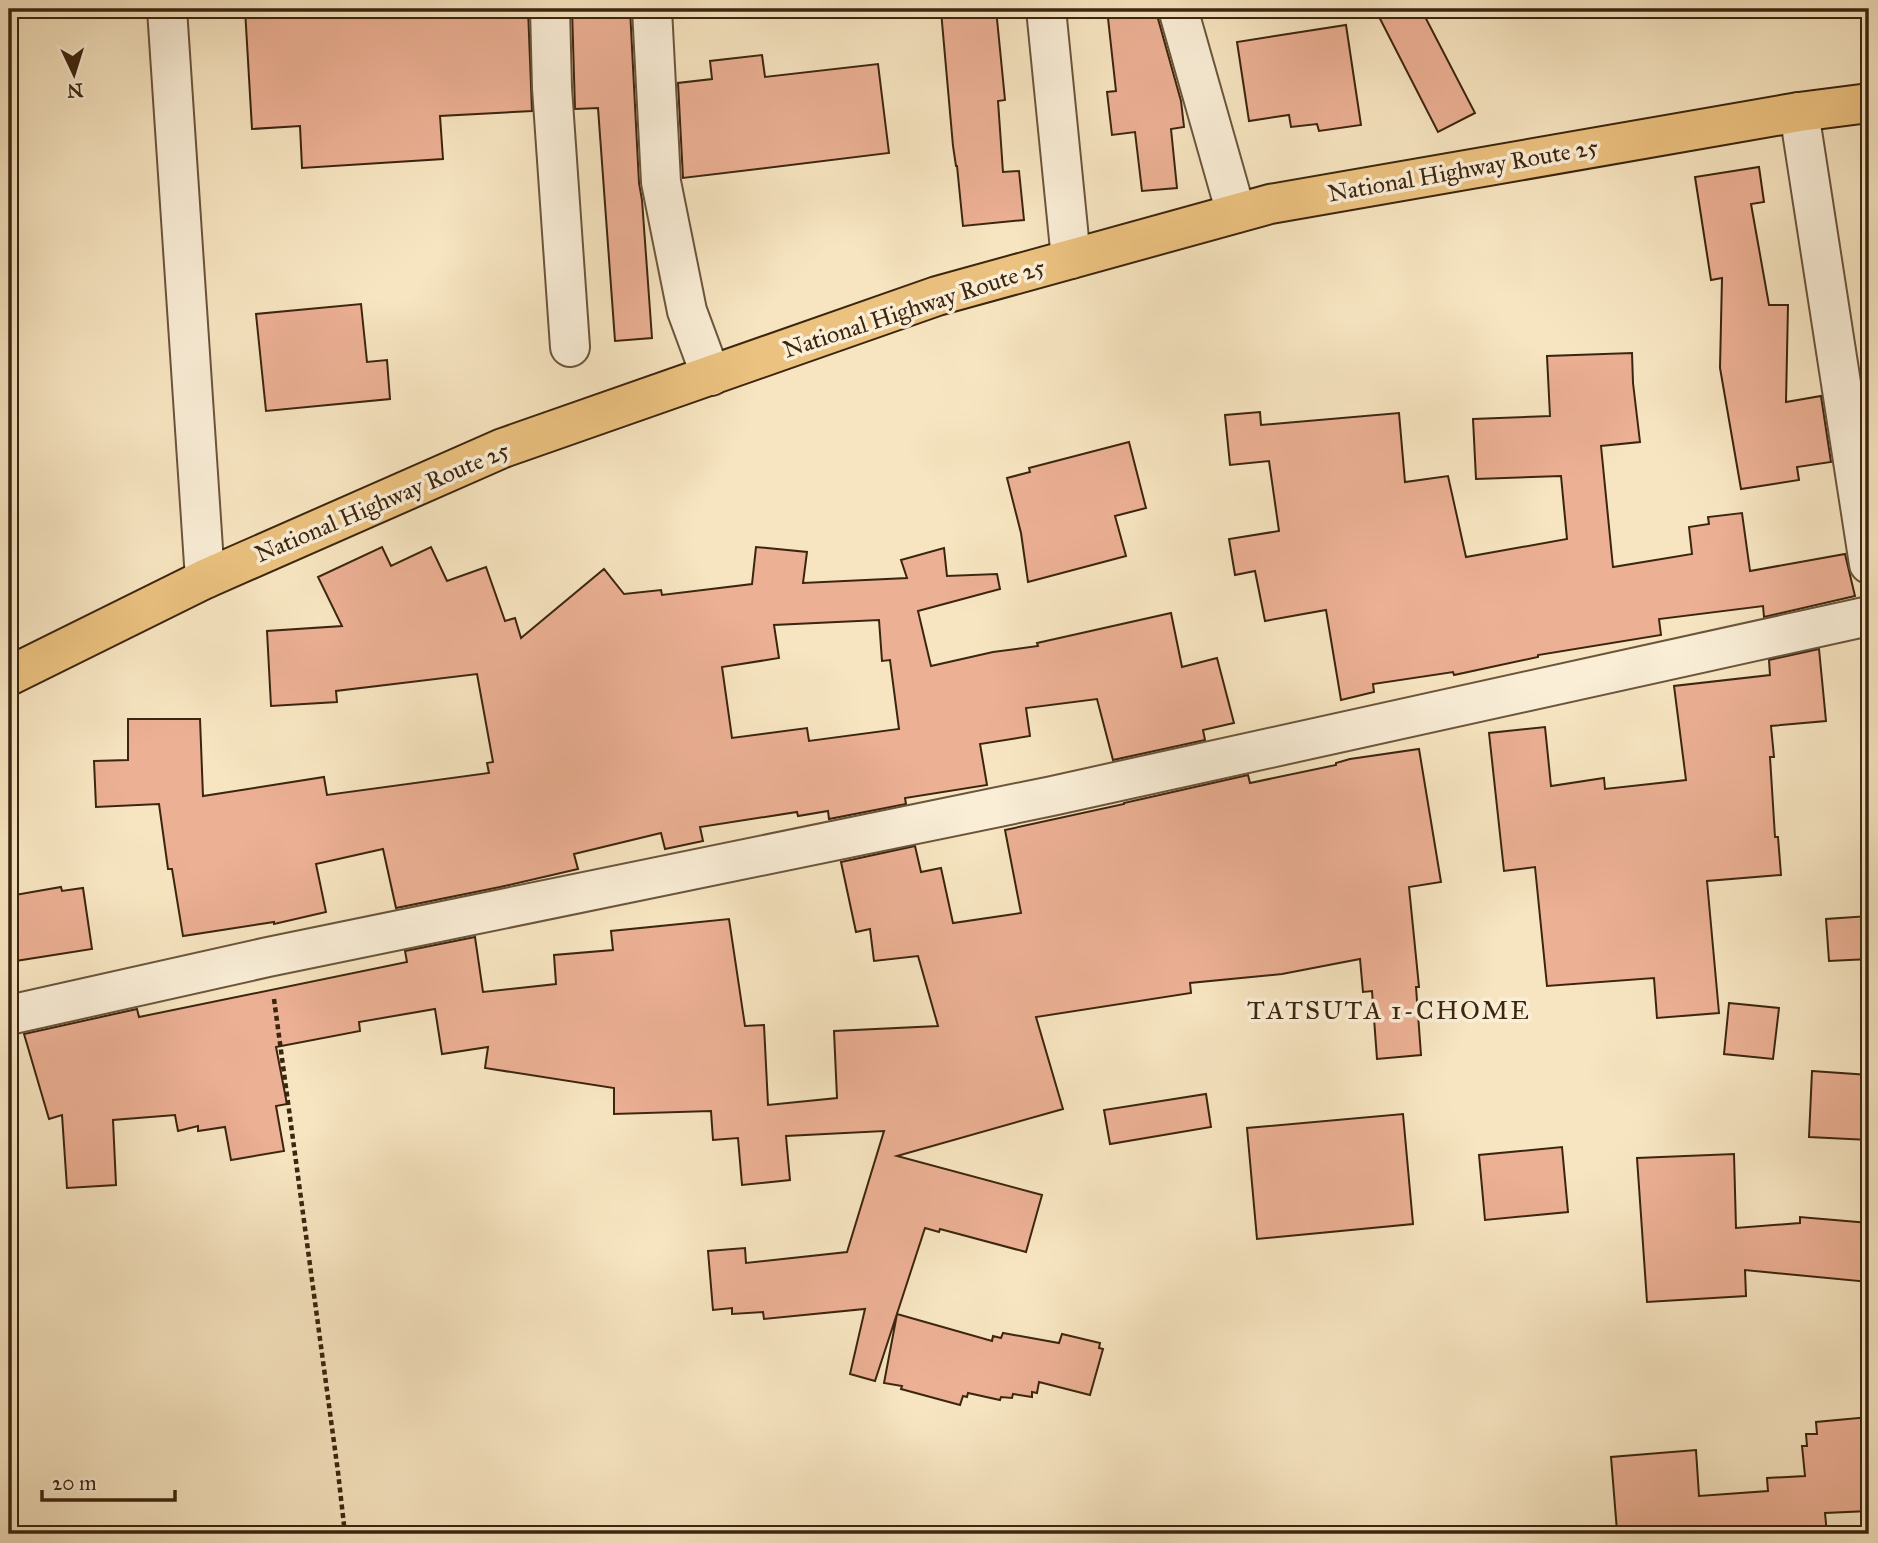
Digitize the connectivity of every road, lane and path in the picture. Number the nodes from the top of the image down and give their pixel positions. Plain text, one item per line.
1 (167, 9) edge
2 (550, 9) edge
3 (652, 9) edge
4 (1046, 9) edge
5 (1178, 9) edge
6 (1869, 103) edge
7 (1799, 112) junction
8 (1236, 214) junction
9 (1071, 259) junction
10 (570, 347) dead end
11 (710, 376) junction
12 (1869, 564) edge
13 (205, 579) junction
14 (1869, 616) edge
15 (9, 676) edge
16 (268, 957) junction
17 (9, 1015) edge
18 (345, 1534) edge

1 - 13 street
2 - 10 street
3 - 11 street
4 - 9 street
5 - 8 street
6 - 7 highway, National Highway Route 25
7 - 8 highway, National Highway Route 25
7 - 12 street
8 - 9 highway, National Highway Route 25
9 - 11 highway, National Highway Route 25
11 - 13 highway, National Highway Route 25
13 - 15 highway, National Highway Route 25
14 - 16 street
16 - 17 street
16 - 18 path

